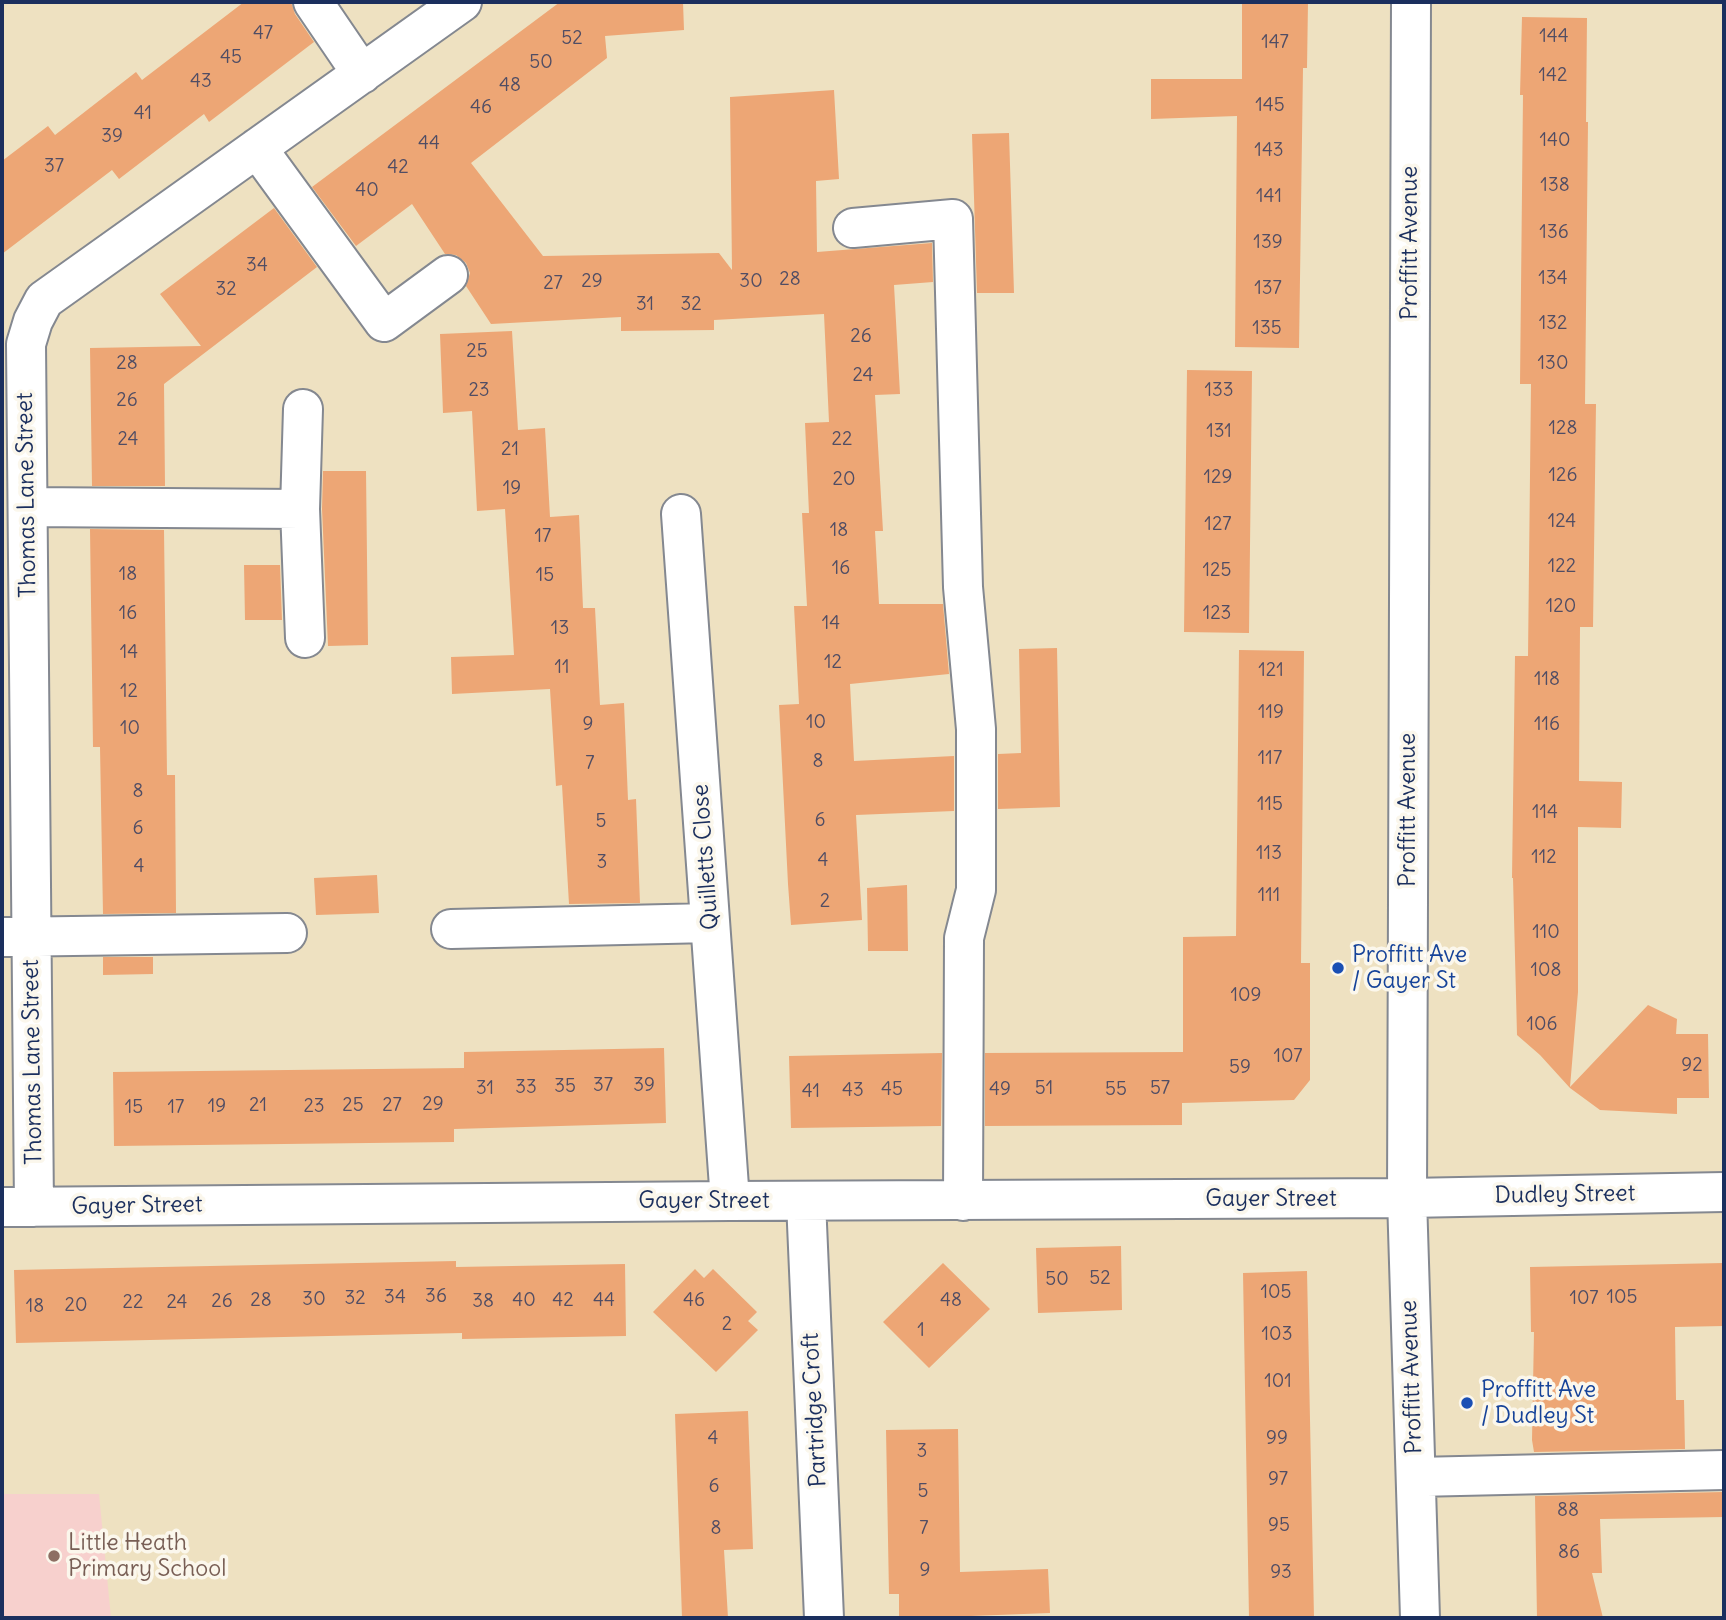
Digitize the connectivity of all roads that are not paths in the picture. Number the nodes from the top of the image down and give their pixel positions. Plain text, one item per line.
1 (313, 2) edge
2 (462, 2) edge
3 (1411, 2) edge
4 (362, 74) junction
5 (257, 148) junction
6 (853, 228) dead end
7 (448, 275) dead end
8 (303, 409) dead end
9 (27, 507) junction
10 (300, 509) junction
11 (681, 514) dead end
12 (15, 546) edge
13 (305, 638) dead end
14 (710, 923) junction
15 (451, 929) dead end
16 (287, 933) dead end
17 (17, 937) edge
18 (1724, 1192) edge
19 (1407, 1198) junction
20 (730, 1200) junction
21 (963, 1200) junction
22 (806, 1201) junction
23 (18, 1207) edge
24 (1724, 1470) edge
25 (1416, 1477) junction
26 (824, 1618) edge
27 (1420, 1618) edge

1 - 4 street
2 - 4 street, Thomas Lane Street
3 - 19 street, Proffitt Avenue
4 - 5 street, Thomas Lane Street
5 - 7 street
5 - 9 street, Thomas Lane Street
6 - 21 street
8 - 10 street
9 - 10 street
9 - 12 street, Thomas Lane Street
10 - 13 street
11 - 14 street, Quilletts Close
12 - 17 street, Thomas Lane Street
14 - 15 street
14 - 20 street, Quilletts Close
16 - 17 street
17 - 23 street, Thomas Lane Street
18 - 19 street, Dudley Street
19 - 21 street, Gayer Street
19 - 25 street, Proffitt Avenue
20 - 22 street, Gayer Street
20 - 23 street, Gayer Street
21 - 22 street, Gayer Street
22 - 26 street, Partridge Croft
24 - 25 street
25 - 27 street, Proffitt Avenue

